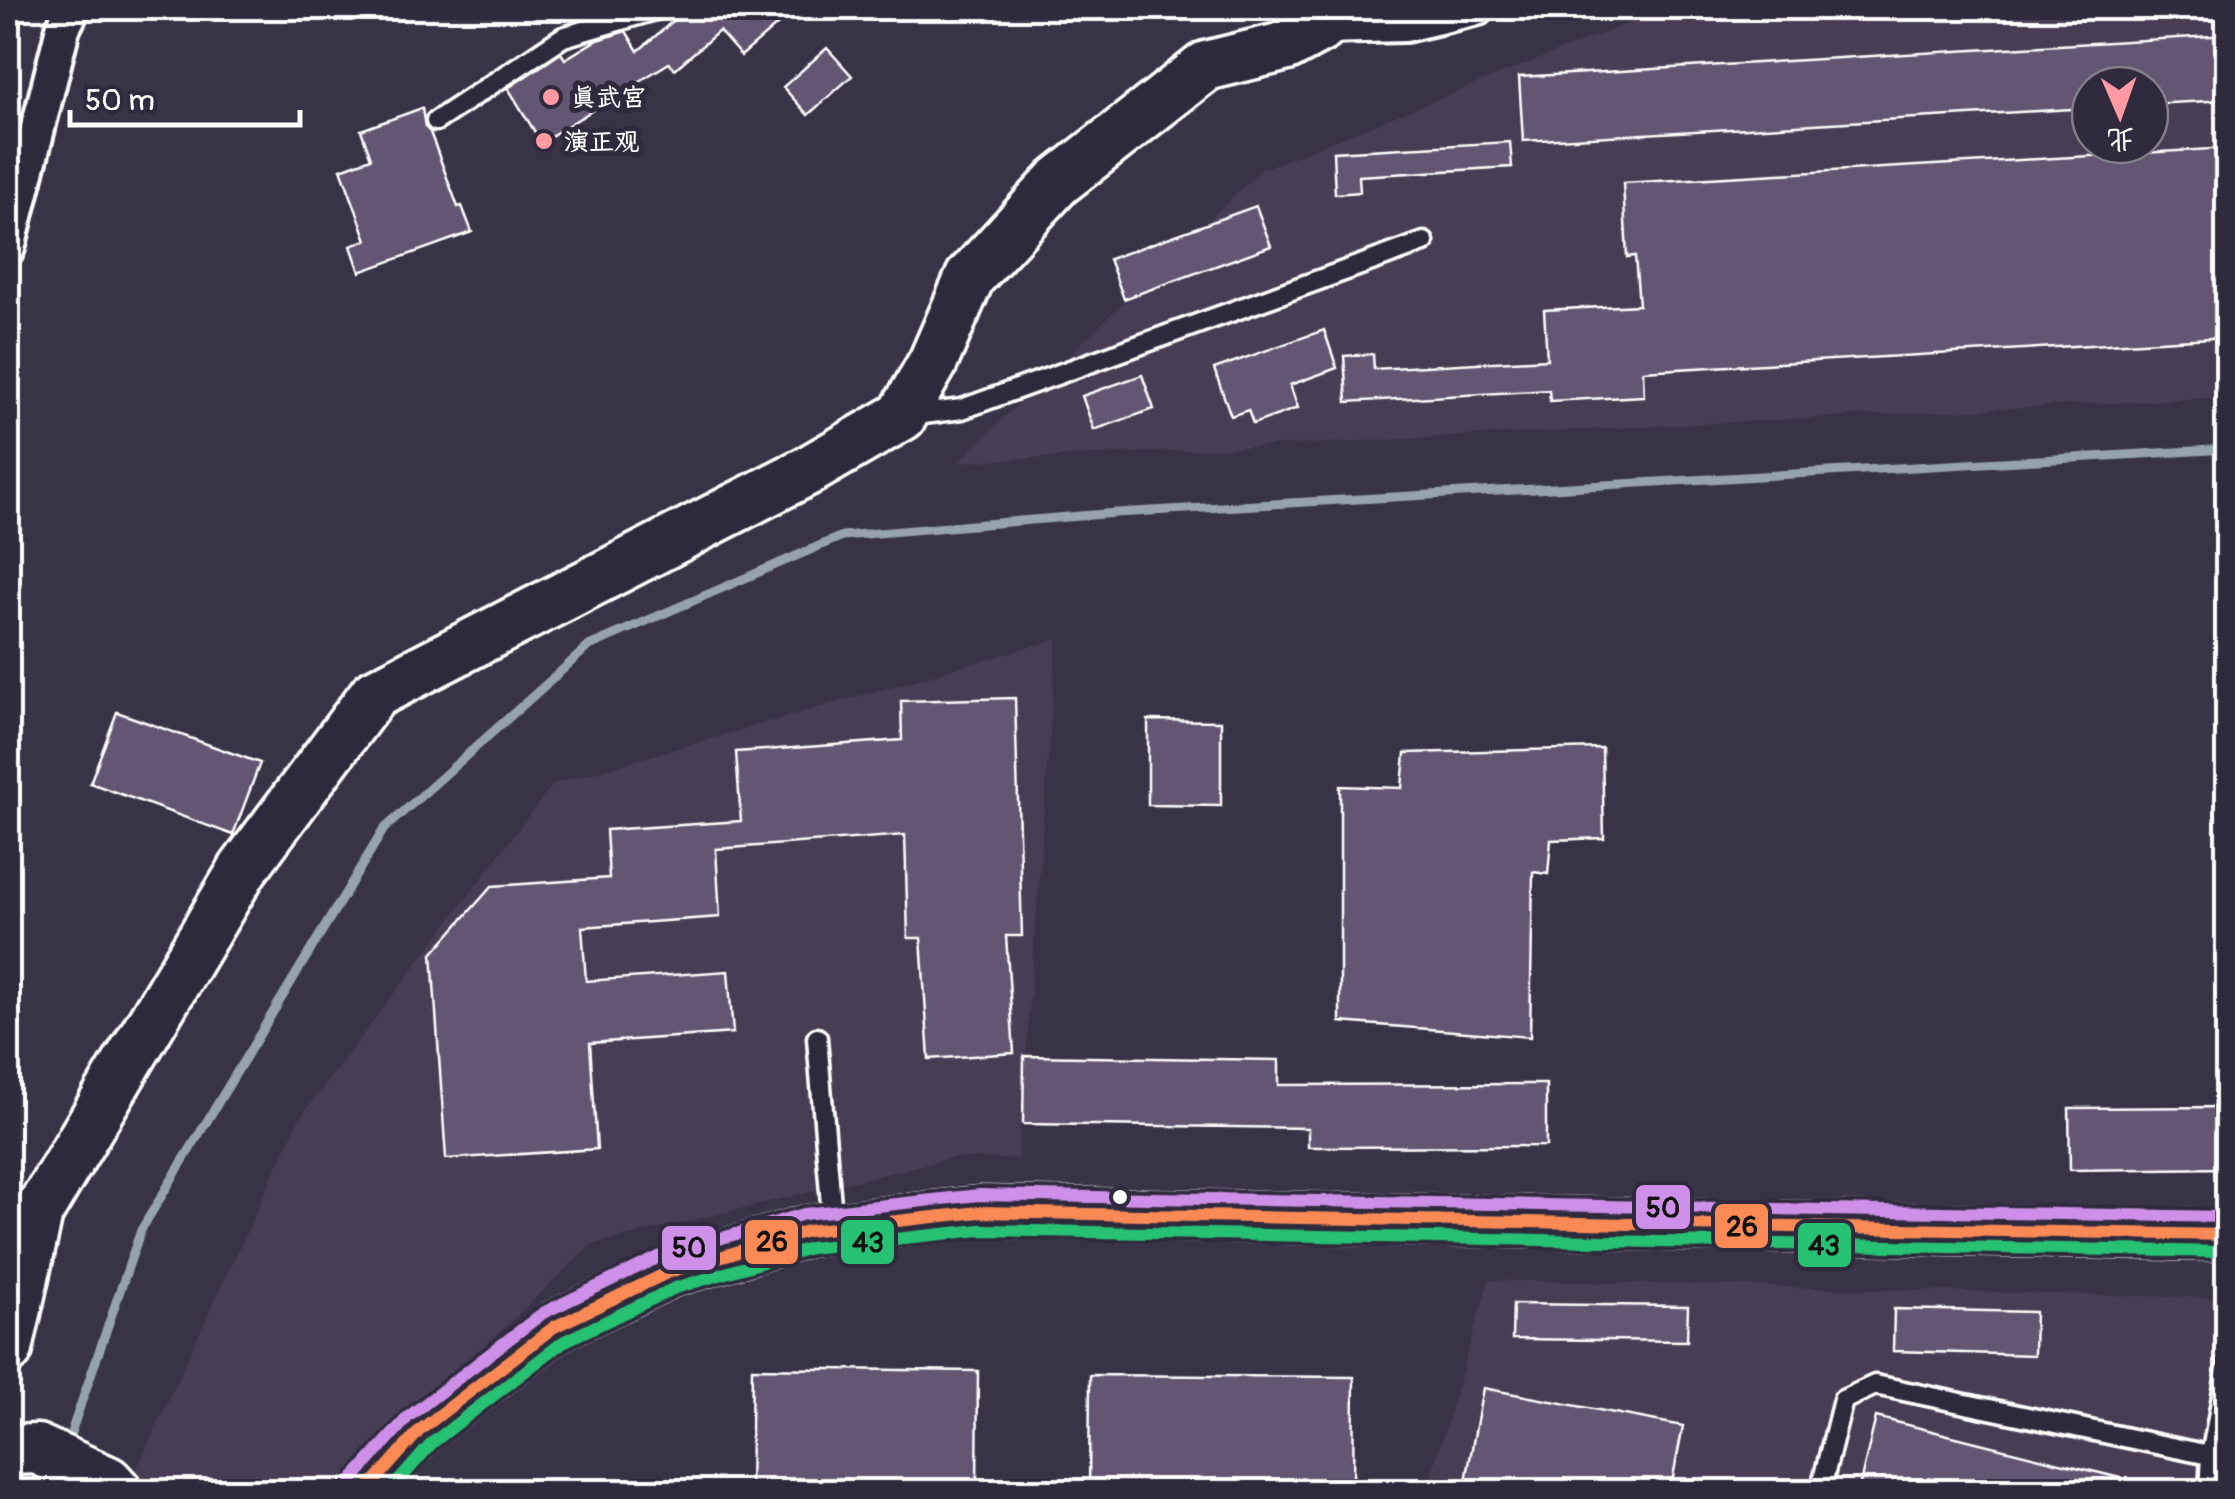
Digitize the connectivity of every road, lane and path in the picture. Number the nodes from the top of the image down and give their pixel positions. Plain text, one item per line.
1 (73, 8) edge
2 (662, 8) edge
3 (1478, 8) edge
4 (1326, 17) edge
5 (436, 120) dead end
6 (1424, 242) dead end
7 (8, 248) edge
8 (902, 416) junction
9 (818, 1038) dead end
10 (834, 1228) junction
11 (2228, 1235) edge
12 (9, 1333) edge
13 (2228, 1363) edge
14 (22, 1449) edge
15 (2219, 1457) edge
16 (113, 1486) edge
17 (365, 1492) edge
18 (1820, 1492) edge
19 (2209, 1492) edge

1 - 7 street
2 - 5 lane
3 - 4 street
4 - 8 main road
6 - 8 lane
8 - 12 main road
9 - 10 lane
10 - 11 main road
10 - 17 main road
13 - 15 lane
14 - 16 main road
15 - 18 lane
15 - 19 lane

